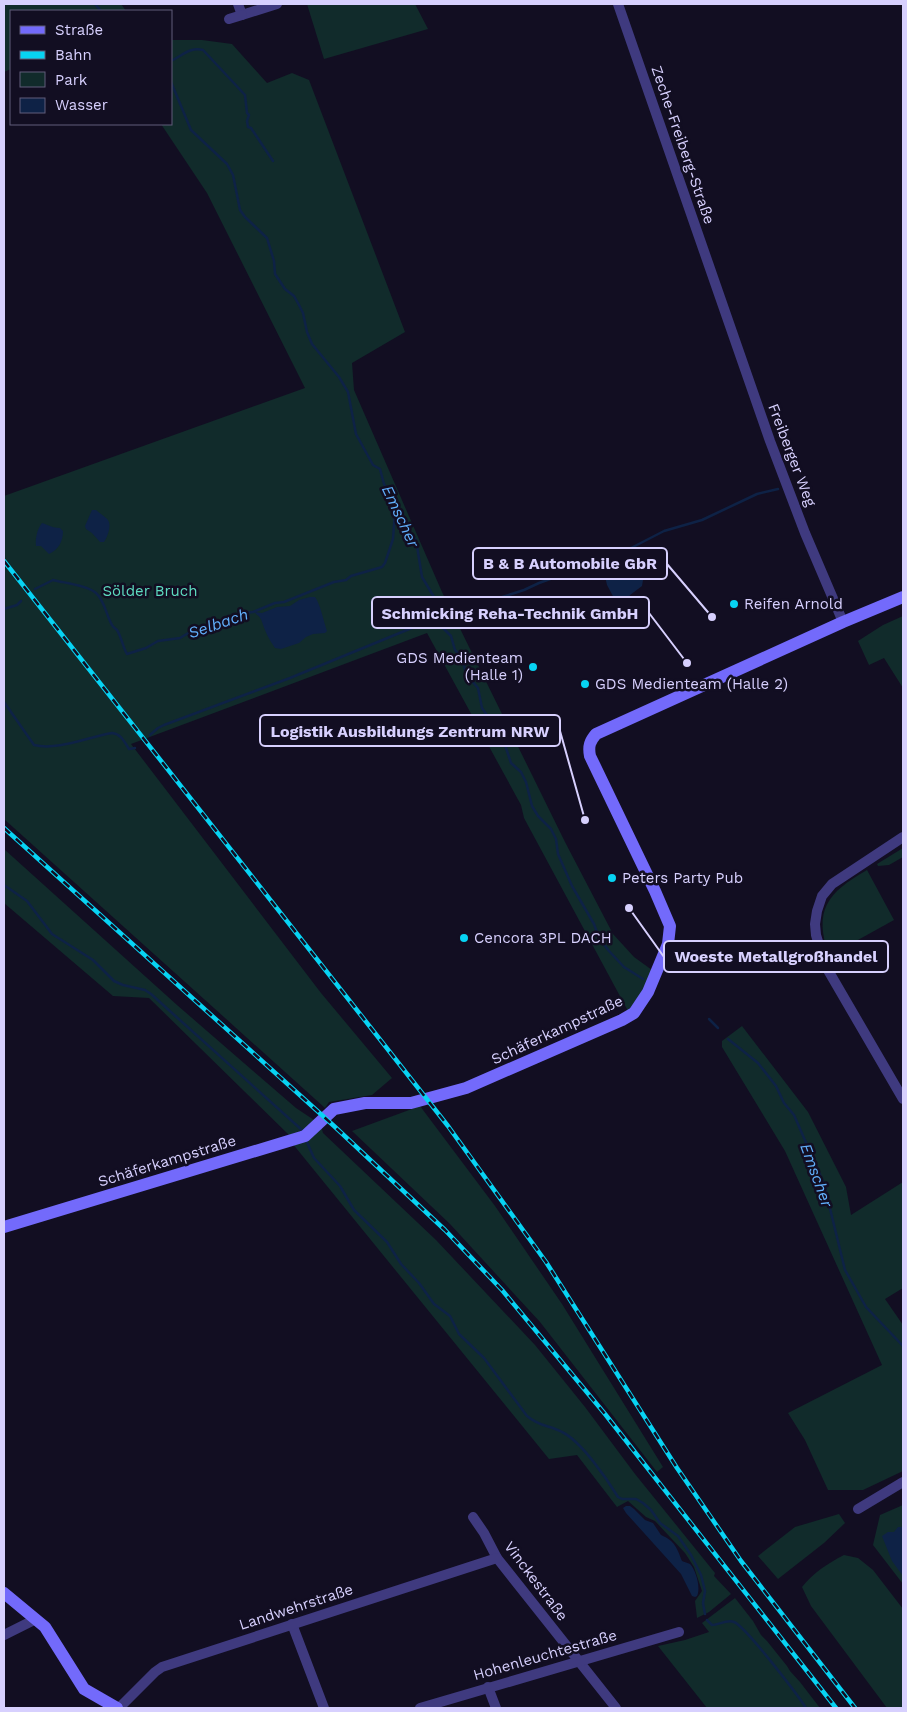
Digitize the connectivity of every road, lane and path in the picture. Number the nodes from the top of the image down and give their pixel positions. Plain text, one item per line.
1 (238, 4) edge
2 (277, 4) edge
3 (618, 4) edge
4 (242, 15) junction
5 (229, 18) dead end
6 (719, 297) joint
7 (903, 597) edge
8 (843, 622) junction
9 (903, 837) edge
10 (903, 1099) edge
11 (4, 1227) edge
12 (903, 1482) edge
13 (858, 1509) dead end
14 (473, 1517) dead end
15 (497, 1558) junction
16 (4, 1592) edge
17 (36, 1619) junction
18 (292, 1624) junction
19 (679, 1632) dead end
20 (4, 1635) edge
21 (579, 1660) junction
22 (488, 1688) junction
23 (118, 1708) edge
24 (324, 1708) edge
25 (420, 1708) edge
26 (496, 1708) edge
27 (616, 1708) edge

1 - 4 street
2 - 4 street
3 - 6 street, Zeche-Freiberg-Straße
4 - 5 street
6 - 8 street, Freiberger Weg
7 - 8 street
8 - 11 street, Schäferkampstraße
9 - 10 street
12 - 13 street
14 - 15 street, Vinckestraße
15 - 18 street, Landwehrstraße
15 - 21 street, Vinckestraße
16 - 17 street
17 - 20 street
17 - 23 street
18 - 23 street, Landwehrstraße
18 - 24 street
19 - 21 street, Hohenleuchtestraße
21 - 22 street, Hohenleuchtestraße
21 - 27 street, Vinckestraße
22 - 25 street, Hohenleuchtestraße
22 - 26 street

